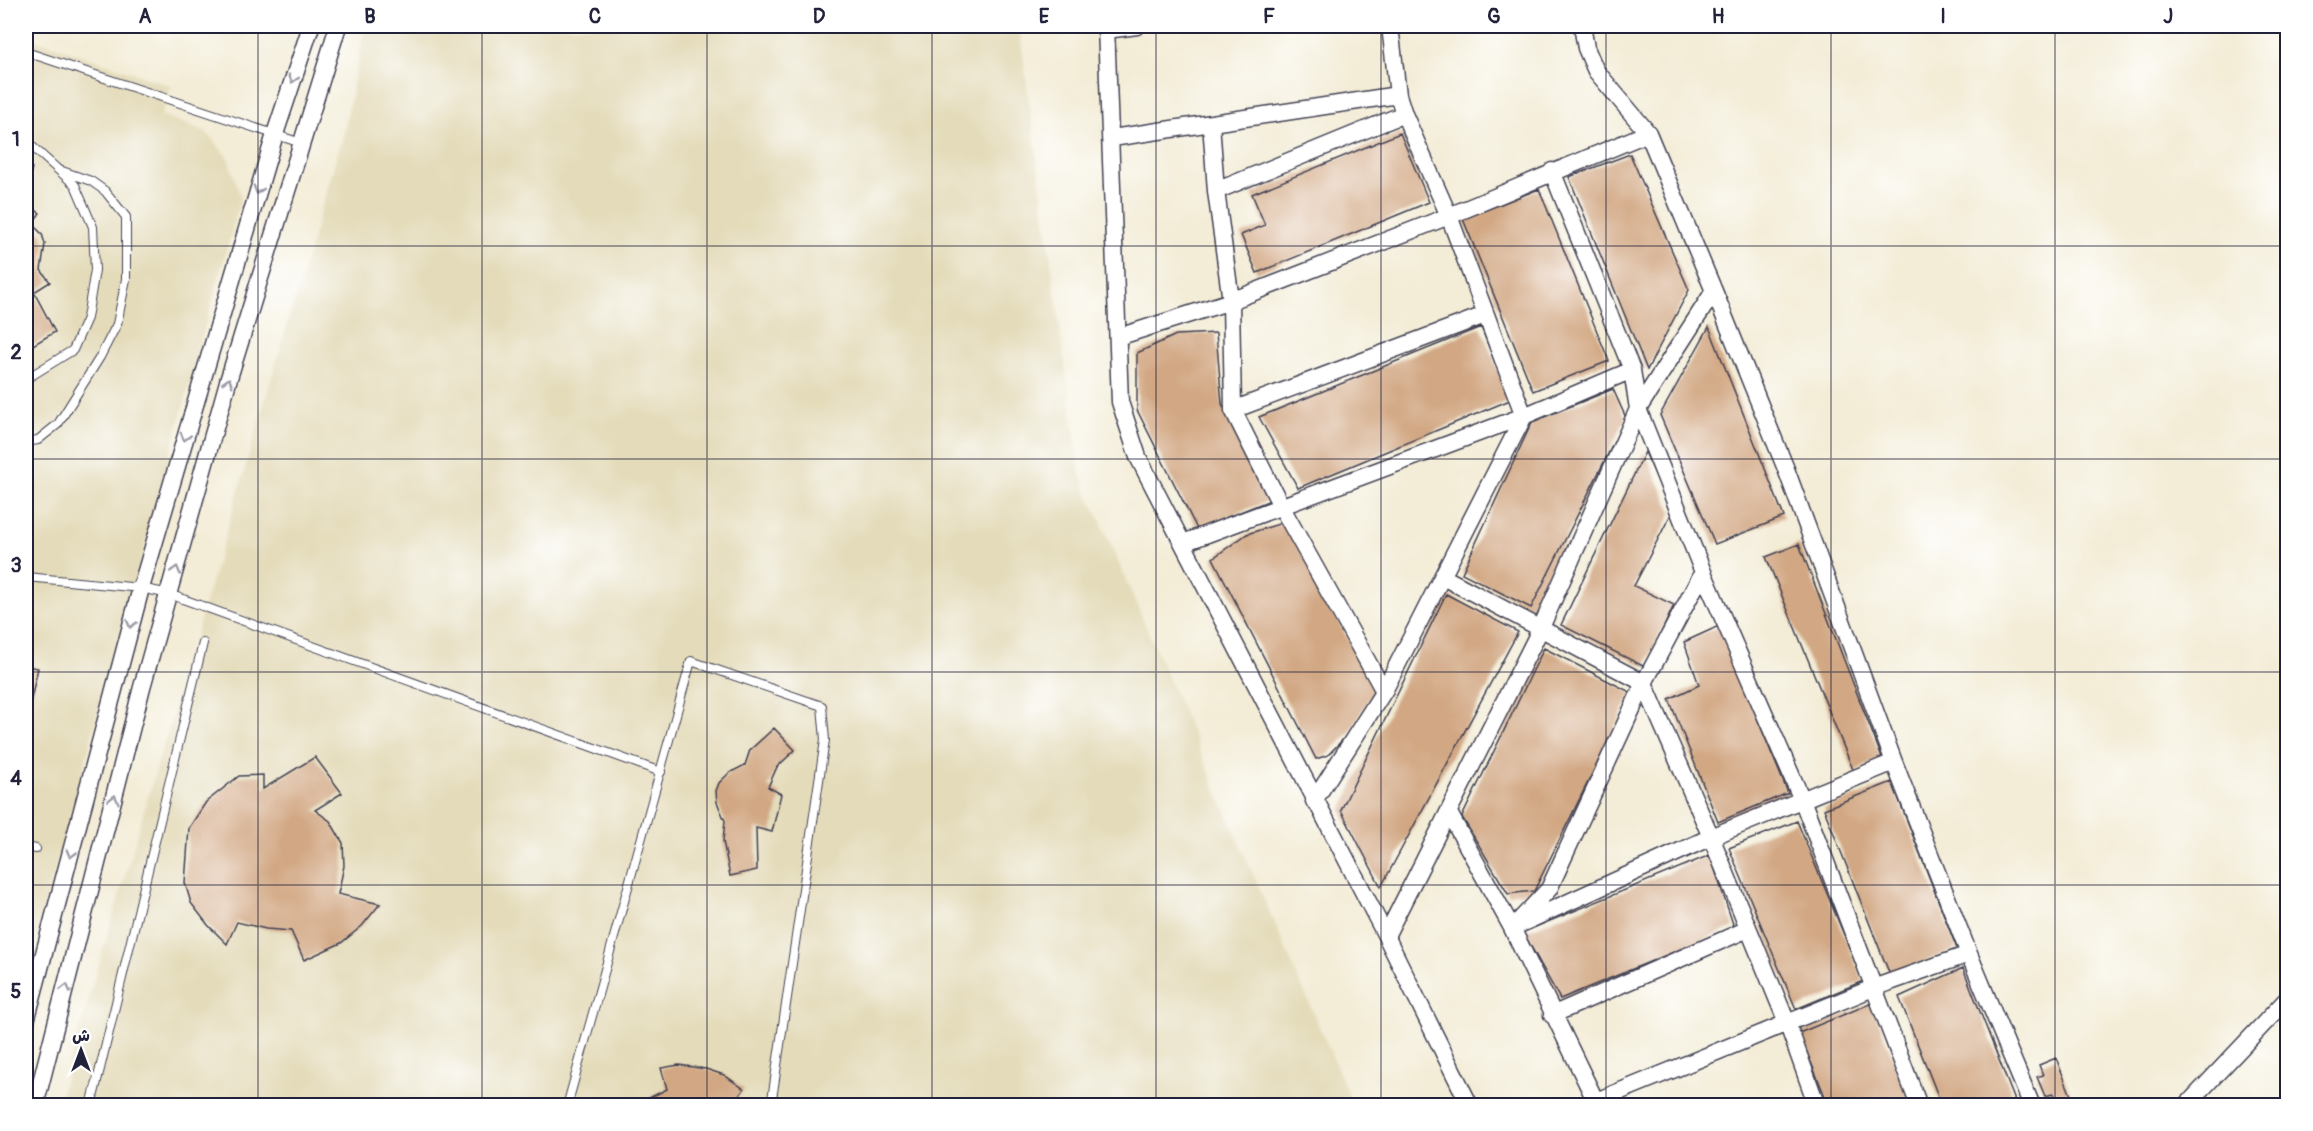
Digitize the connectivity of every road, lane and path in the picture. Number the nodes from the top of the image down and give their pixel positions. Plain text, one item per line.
1 (311, 26) edge
2 (338, 26) edge
3 (1137, 26) edge
4 (1390, 26) edge
5 (1582, 26) edge
6 (1106, 28) edge
7 (26, 52) edge
8 (1398, 95) junction
9 (1404, 114) junction
10 (1211, 123) junction
11 (1648, 133) junction
12 (275, 134) junction
13 (1112, 138) junction
14 (26, 141) edge
15 (301, 143) junction
16 (59, 170) junction
17 (1552, 171) junction
18 (1216, 191) junction
19 (1449, 216) junction
20 (1714, 291) junction
21 (1231, 301) junction
22 (1485, 315) junction
23 (1118, 337) junction
24 (1632, 370) junction
25 (26, 379) edge
26 (1638, 409) junction
27 (1233, 410) junction
28 (1524, 416) junction
29 (26, 442) edge
30 (1281, 506) junction
31 (1183, 543) junction
32 (1703, 572) junction
33 (1443, 576) junction
34 (26, 577) edge
35 (141, 588) junction
36 (169, 594) junction
37 (1540, 630) junction
38 (203, 643) dead end
39 (1644, 683) junction
40 (1384, 691) junction
41 (1894, 762) junction
42 (661, 772) junction
43 (1314, 801) junction
44 (1803, 802) junction
45 (1449, 813) junction
46 (1711, 837) junction
47 (26, 847) edge
48 (36, 849) dead end
49 (1512, 928) junction
50 (1748, 929) junction
51 (1386, 936) junction
52 (1969, 954) junction
53 (1873, 988) junction
54 (2288, 998) edge
55 (1552, 1015) junction
56 (26, 1021) edge
57 (1788, 1025) junction
58 (1592, 1104) edge
59 (35, 1106) edge
60 (91, 1106) edge
61 (567, 1106) edge
62 (771, 1106) edge
63 (1470, 1106) edge
64 (1817, 1106) edge
65 (1919, 1106) edge
66 (2032, 1106) edge
67 (2186, 1106) edge

1 -> 12 street
2 - 15 street
3 - 6 street
4 - 8 street
5 - 11 street
6 - 13 street
7 - 12 lane
8 - 9 street
8 - 10 street
9 - 18 street
9 - 19 street
10 - 13 street
10 - 18 street
11 - 17 street
11 - 20 street
12 - 15 lane
12 -> 35 street
13 - 23 street
14 - 16 lane
36 -> 15 street
16 - 25 lane
16 - 29 lane
17 - 19 street
17 - 24 street
18 - 21 street
19 - 21 street
19 - 22 street
20 - 26 street
20 - 41 street
21 - 23 street
21 - 27 street
22 - 27 street
22 - 28 street
23 - 31 street
24 - 26 street
24 - 28 street
26 - 32 street
26 - 37 street
27 - 30 street
28 - 30 street
28 - 33 street
30 - 31 street
30 - 40 street
31 - 43 street
32 - 39 street
32 - 44 street
33 - 37 street
33 - 40 street
34 - 35 lane
35 - 36 lane
35 -> 56 street
36 - 42 lane
59 -> 36 street
37 - 39 street
37 - 45 street
38 - 60 lane
39 - 46 street
39 - 49 street
40 - 43 street
41 - 44 street
41 - 52 street
42 - 61 lane
42 - 62 lane
43 - 51 street
44 - 46 street
44 - 53 street
45 - 49 street
45 - 51 street
46 - 49 street
46 - 50 street
47 - 48 lane
49 - 55 street
50 - 55 street
50 - 57 street
51 - 63 street
52 - 53 street
52 - 66 street
53 - 57 street
53 - 65 street
54 - 67 street
55 - 58 street
57 - 58 street
57 - 64 street

